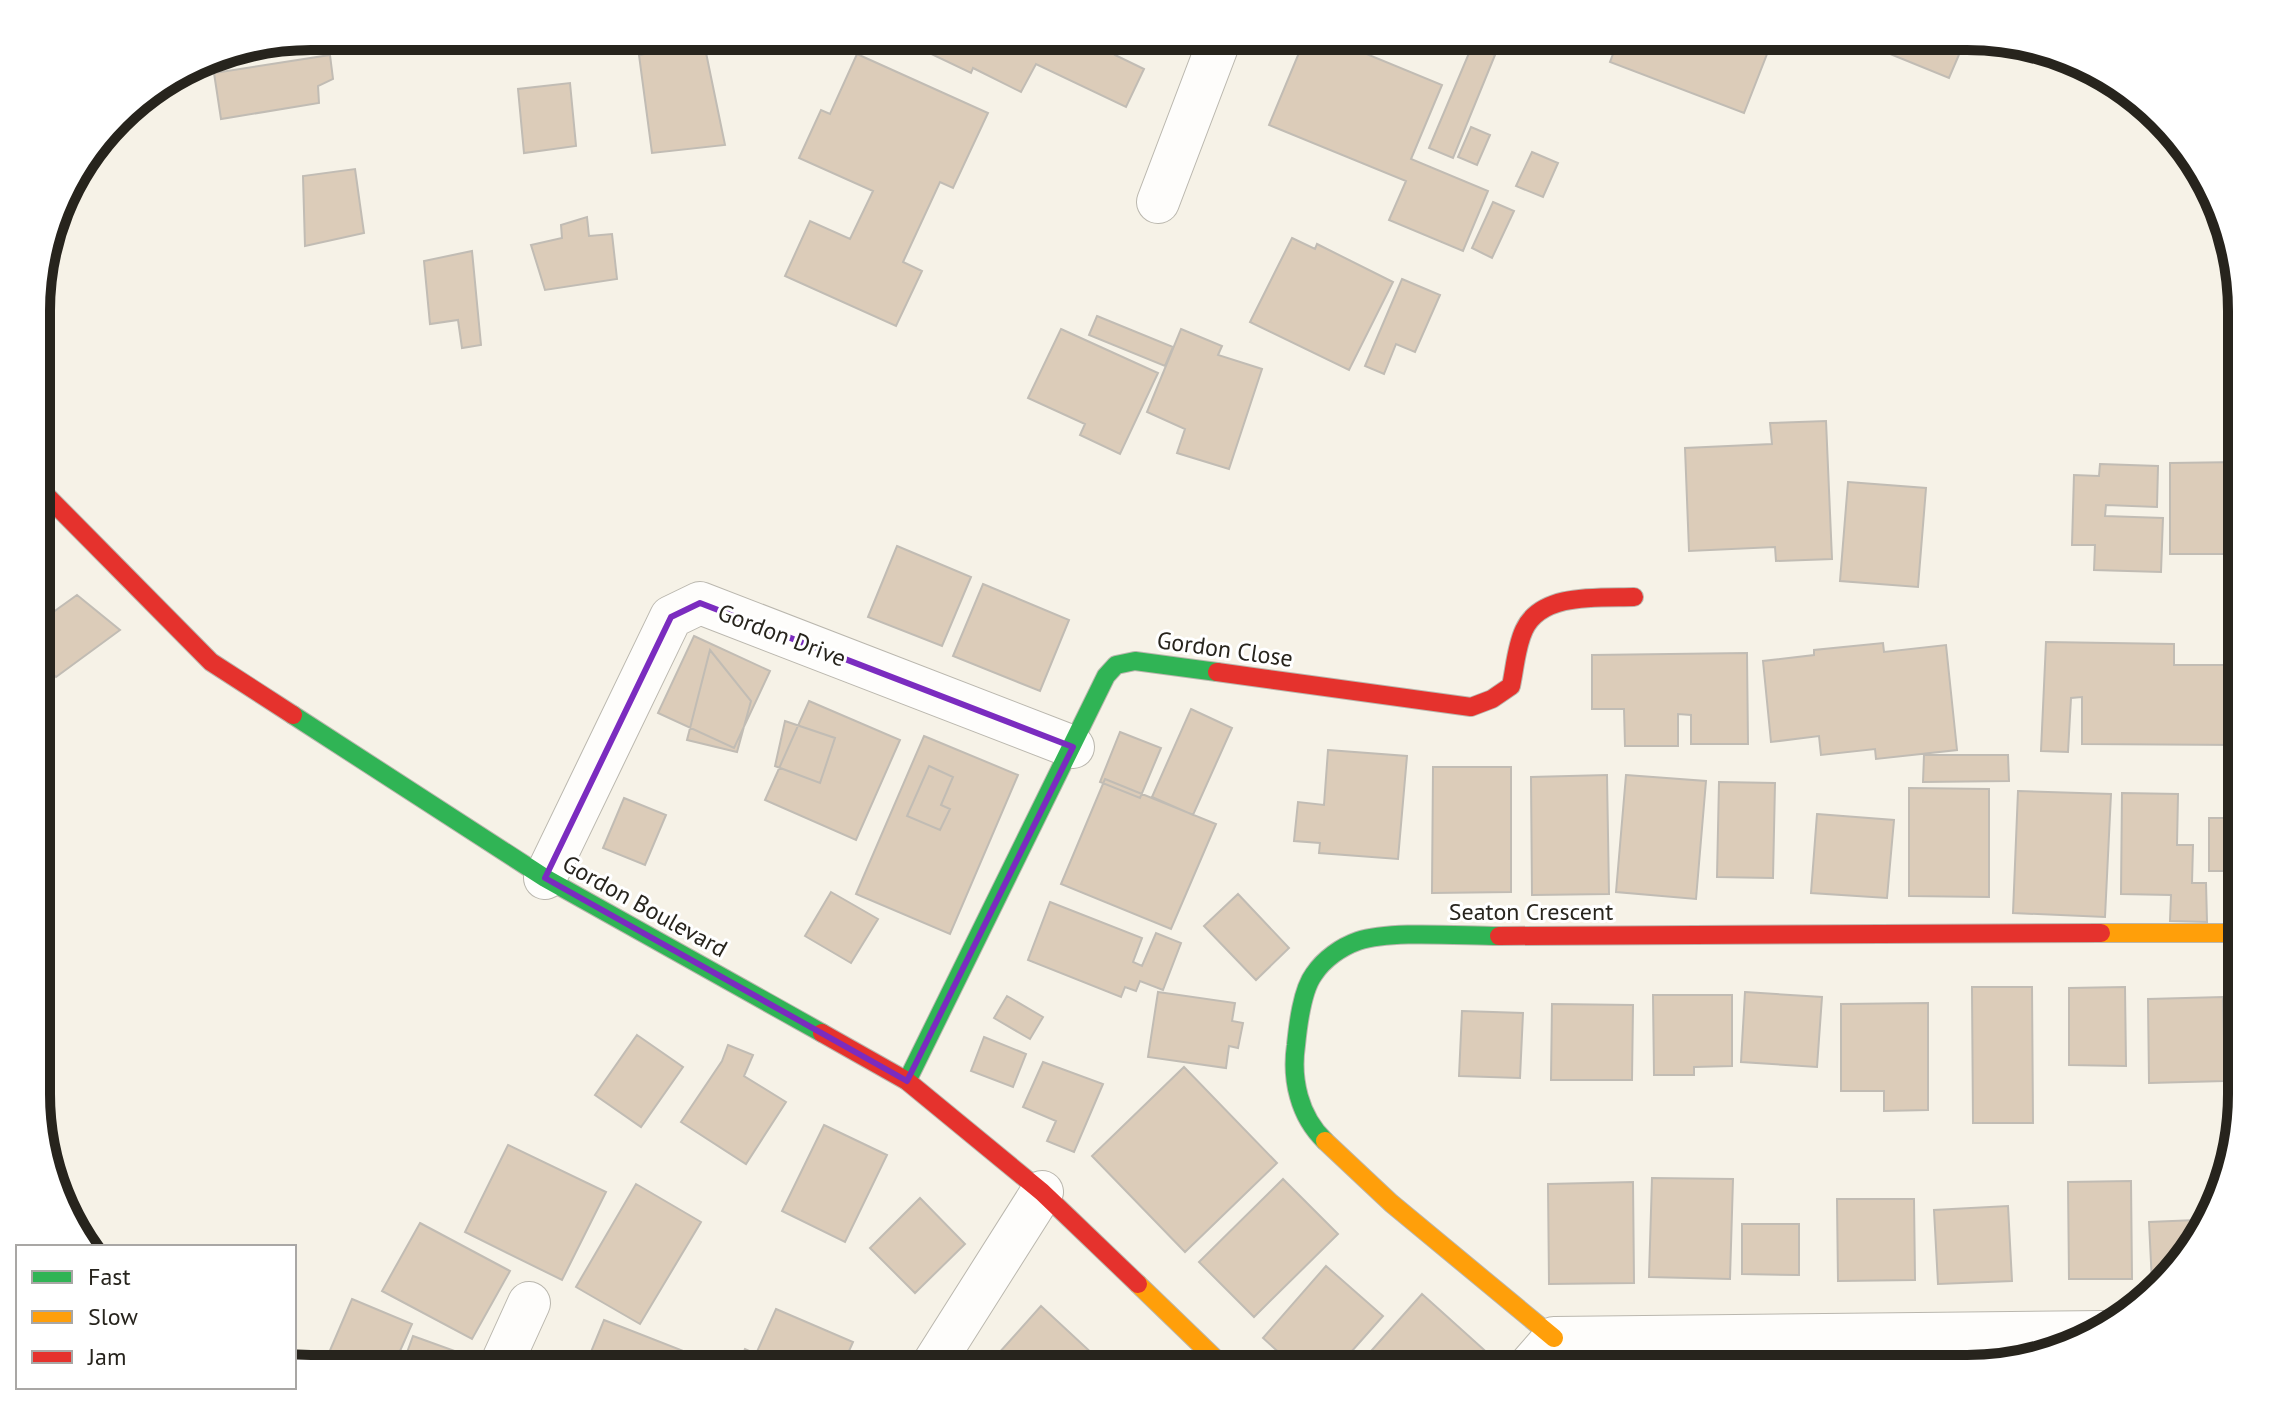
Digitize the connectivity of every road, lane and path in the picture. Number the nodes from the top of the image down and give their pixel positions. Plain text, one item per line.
1 (1216, 50) edge
2 (1158, 202) dead end
3 (50, 499) edge
4 (1634, 597) dead end
5 (1073, 747) junction
6 (545, 878) junction
7 (2227, 933) edge
8 (907, 1081) junction
9 (1042, 1192) junction
10 (529, 1303) dead end
11 (2072, 1332) edge
12 (1554, 1338) junction
13 (1211, 1354) edge
14 (1540, 1354) edge
15 (505, 1355) edge
16 (939, 1355) edge

1 - 2 street
3 - 6 street, Gordon Boulevard
4 - 5 street, Gordon Close
5 - 6 street, Gordon Drive
5 - 8 street, Gordon Close
6 - 8 street, Gordon Boulevard
7 - 12 street, Seaton Crescent
8 - 9 street, Gordon Boulevard
9 - 13 street, Gordon Boulevard
9 - 16 street
10 - 15 street
11 - 12 street
12 - 14 street

